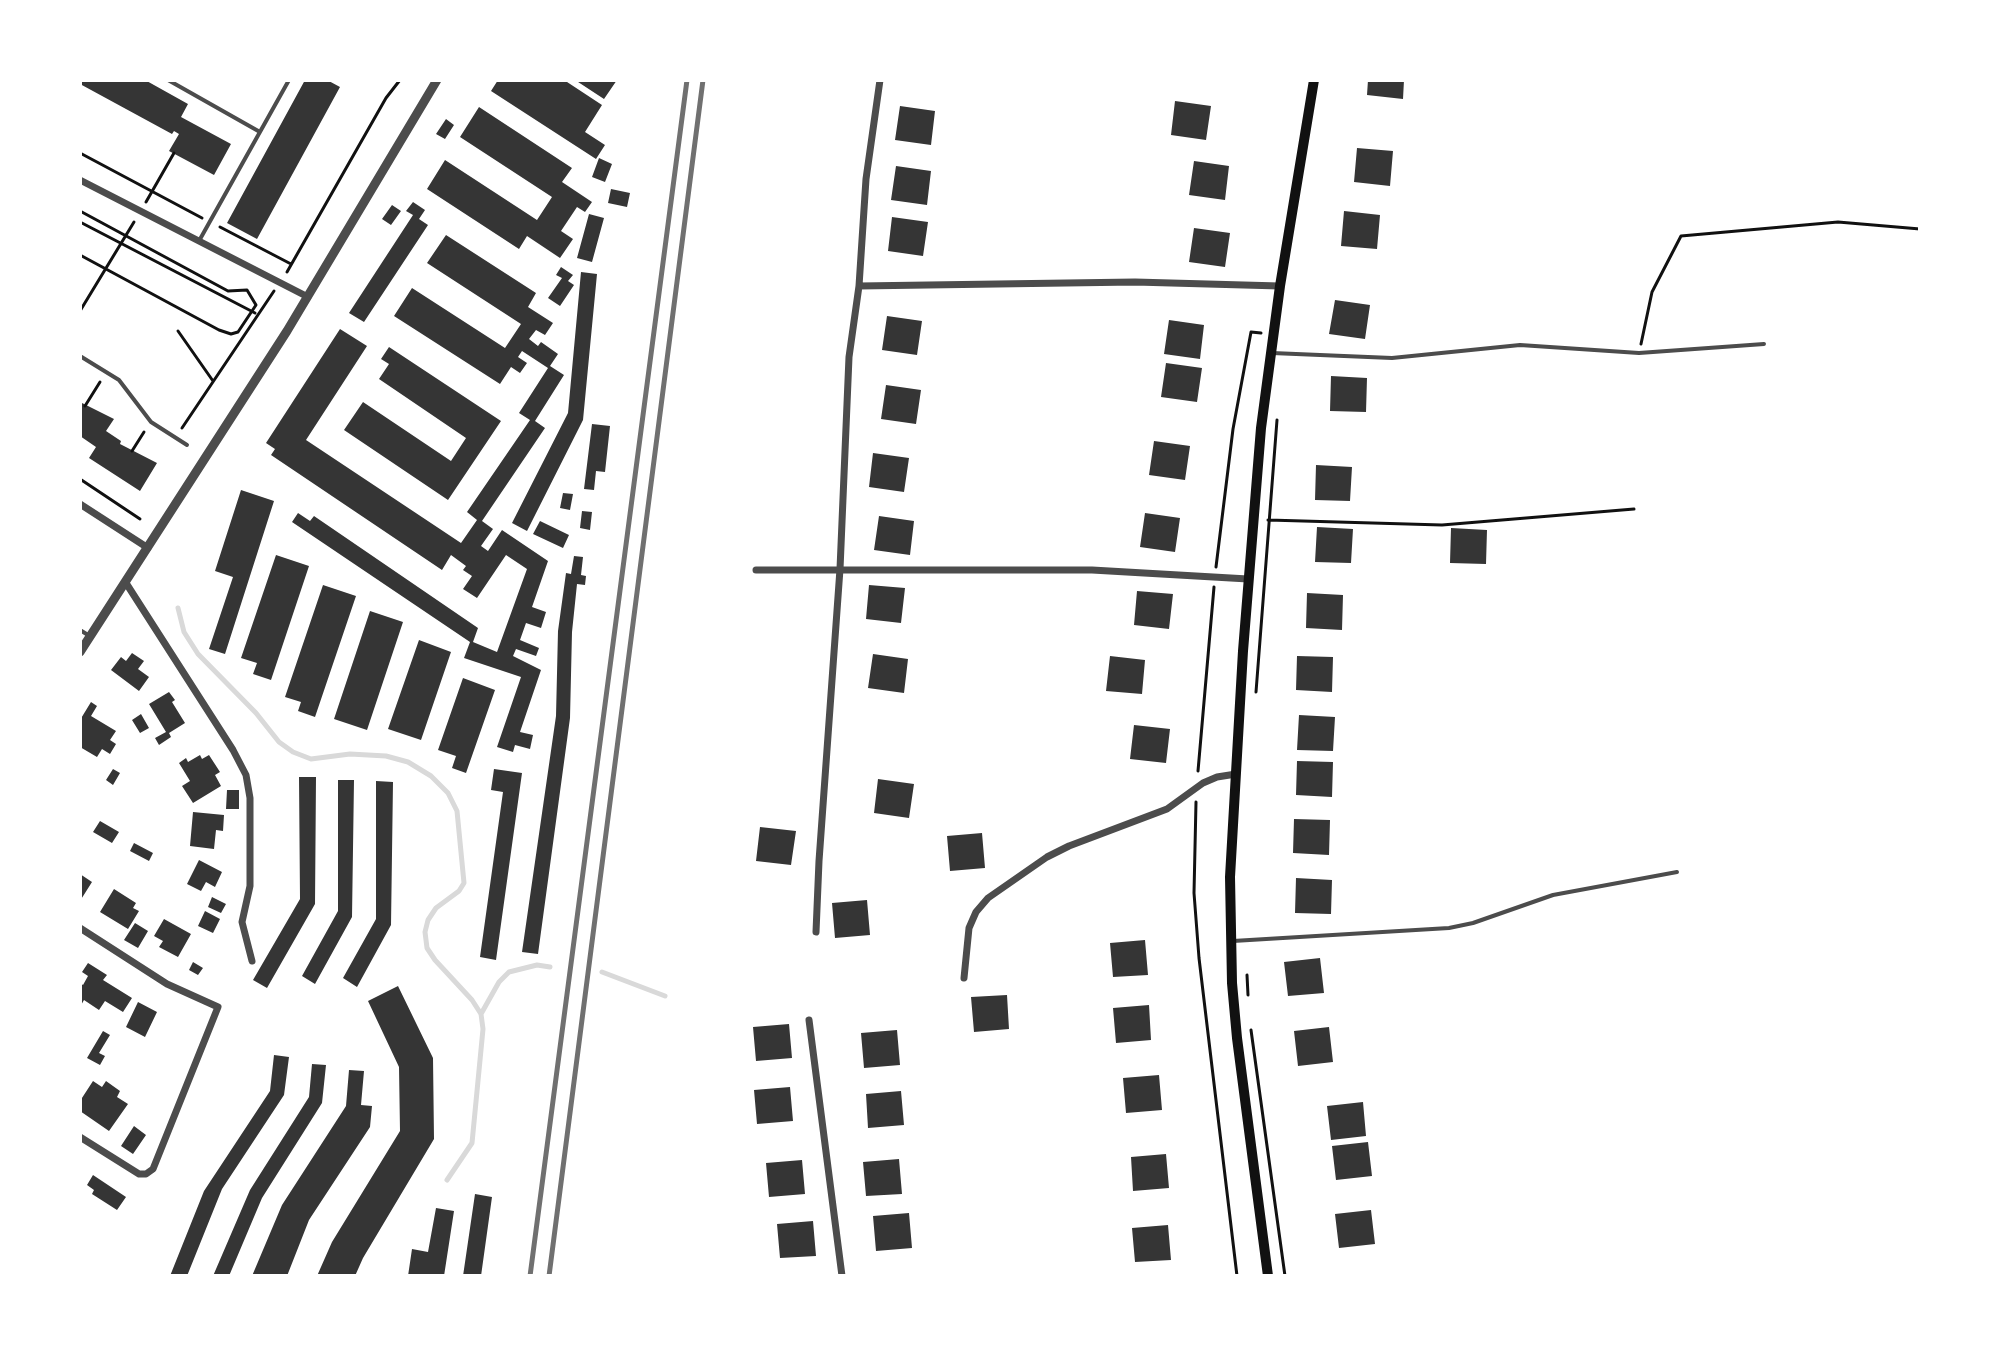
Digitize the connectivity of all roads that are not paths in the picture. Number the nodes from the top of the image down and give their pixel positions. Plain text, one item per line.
1 (168, 80) edge
2 (289, 80) edge
3 (437, 80) edge
4 (880, 80) edge
5 (1314, 80) edge
6 (261, 132) junction
7 (80, 180) edge
8 (199, 241) junction
9 (859, 286) junction
10 (1280, 286) junction
11 (308, 297) junction
12 (1764, 344) dead end
13 (1270, 353) junction
14 (80, 356) edge
15 (187, 445) dead end
16 (80, 504) edge
17 (148, 548) junction
18 (840, 569) junction
19 (756, 570) dead end
20 (1248, 579) junction
21 (126, 583) junction
22 (80, 630) edge
23 (90, 636) junction
24 (80, 652) edge
25 (1236, 774) junction
26 (1677, 872) dead end
27 (80, 928) edge
28 (816, 932) dead end
29 (1230, 941) junction
30 (252, 961) dead end
31 (964, 978) dead end
32 (809, 1020) dead end
33 (80, 1137) edge
34 (842, 1276) edge
35 (1268, 1276) edge

1 - 6 lane
2 - 6 lane
3 - 11 street
4 - 9 street
5 - 10 main road
6 - 8 lane
7 - 8 street
8 - 11 street
9 - 10 street
9 - 18 street
10 - 13 main road
11 - 17 street
12 - 13 lane
13 - 20 main road
14 - 15 lane
16 - 17 street
17 - 21 street
18 - 19 street
18 - 20 street
18 - 28 street
20 - 25 main road
21 - 23 street
21 - 30 street
22 - 23 lane
23 - 24 street
25 - 29 main road
25 - 31 street
26 - 29 lane
27 - 33 street
29 - 35 main road
32 - 34 street

